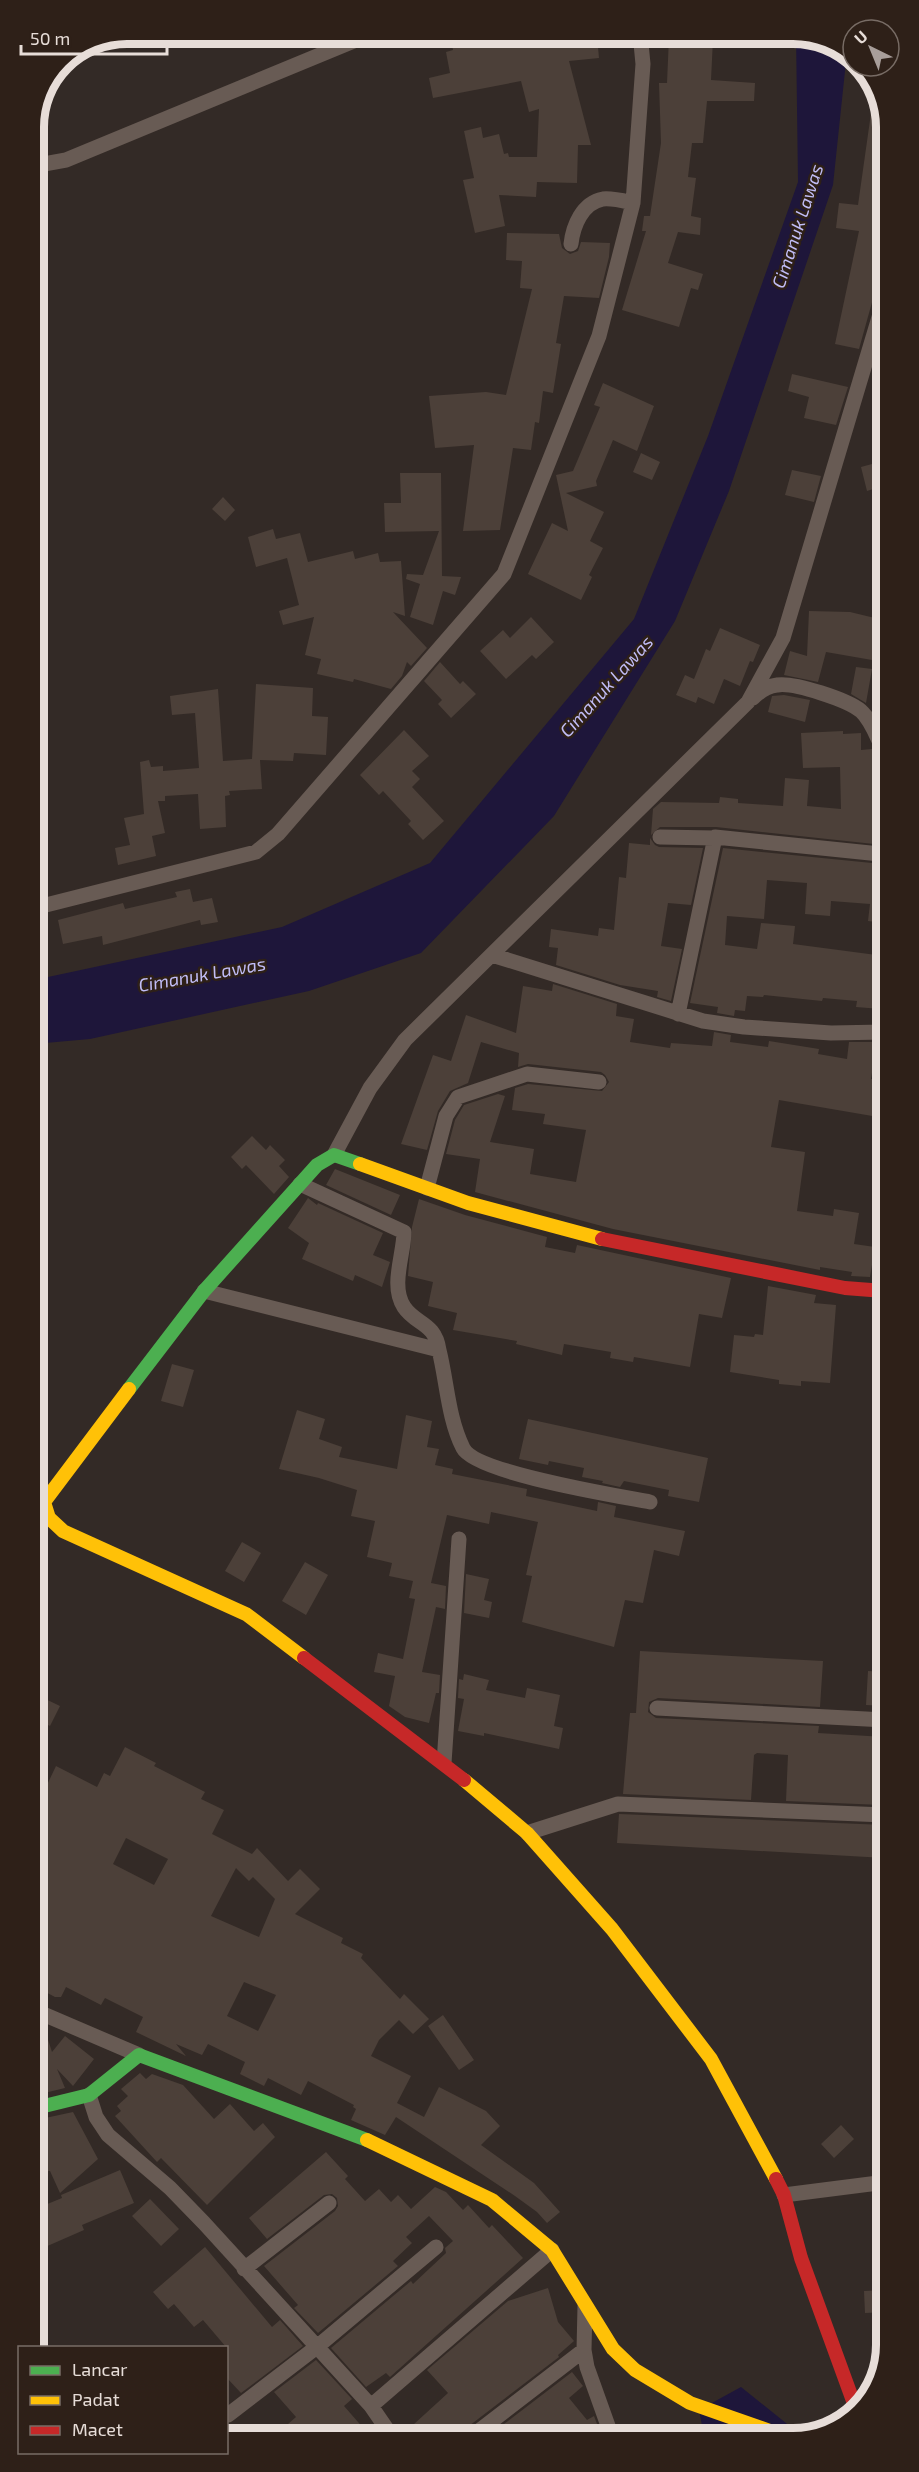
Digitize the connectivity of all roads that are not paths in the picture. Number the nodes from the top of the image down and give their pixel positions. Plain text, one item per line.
1 (347, 44) edge
2 (641, 44) edge
3 (44, 164) edge
4 (633, 203) junction
5 (570, 244) dead end
6 (876, 341) edge
7 (748, 702) junction
8 (876, 734) edge
9 (660, 837) dead end
10 (714, 838) junction
11 (876, 854) edge
12 (44, 905) edge
13 (492, 955) junction
14 (678, 1014) junction
15 (876, 1032) edge
16 (599, 1082) dead end
17 (334, 1155) junction
18 (300, 1184) junction
19 (427, 1188) junction
20 (876, 1288) edge
21 (204, 1291) junction
22 (439, 1350) junction
23 (650, 1502) dead end
24 (459, 1539) dead end
25 (657, 1708) dead end
26 (876, 1720) edge
27 (444, 1763) junction
28 (876, 1815) edge
29 (527, 1833) junction
30 (44, 2014) edge
31 (139, 2055) junction
32 (89, 2095) junction
33 (44, 2106) edge
34 (876, 2183) edge
35 (784, 2195) junction
36 (329, 2203) dead end
37 (436, 2247) dead end
38 (552, 2250) junction
39 (244, 2269) junction
40 (585, 2306) junction
41 (318, 2346) junction
42 (584, 2350) junction
43 (853, 2401) edge
44 (371, 2406) junction
45 (228, 2415) dead end
46 (386, 2428) edge
47 (483, 2428) edge
48 (609, 2428) edge
49 (761, 2428) edge

1 - 3 street
2 - 4 street
4 - 5 street
4 - 12 street
6 - 7 street
7 - 8 street
7 - 13 street
9 - 10 street
10 - 11 street
10 - 14 street
13 - 14 street
13 - 17 street
14 - 15 street
16 - 19 street
17 - 18 street
17 - 19 street
18 - 21 street
18 - 22 street
19 - 20 street
21 - 22 street
21 - 27 street
22 - 23 street
24 - 27 street
25 - 26 street
27 - 29 street
28 - 29 street
29 - 35 street
30 - 31 street
31 - 32 street
31 - 38 street
32 - 33 street
32 - 39 street
34 - 35 street
35 - 43 street
36 - 39 street
37 - 41 street
38 - 40 street
38 - 44 street
39 - 41 street
40 - 42 street
40 - 49 street
41 - 44 street
41 - 45 street
42 - 47 street
42 - 48 street
44 - 46 street

